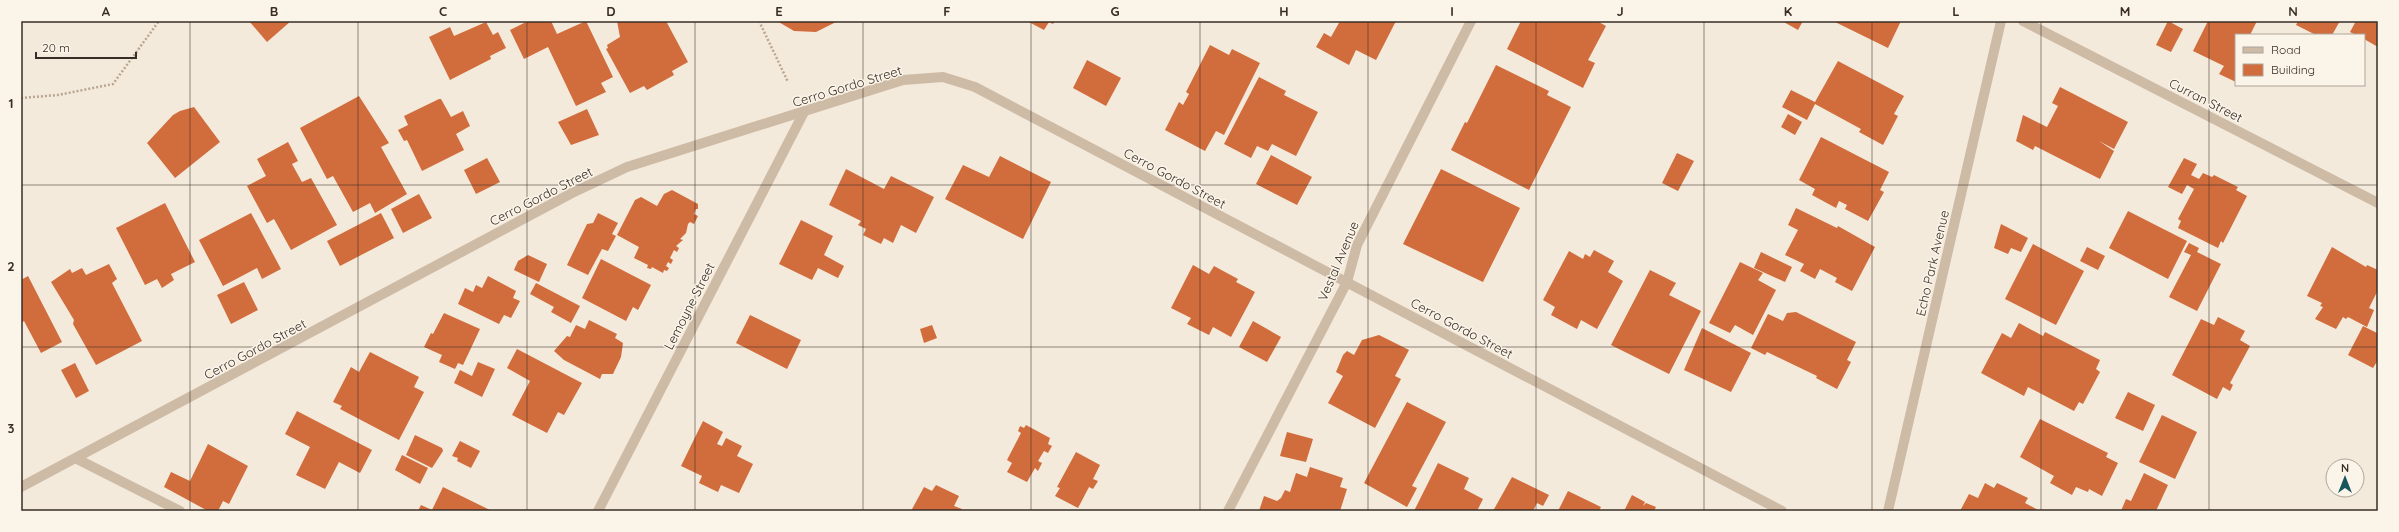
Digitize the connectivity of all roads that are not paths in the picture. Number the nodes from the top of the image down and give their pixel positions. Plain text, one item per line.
1 (1471, 21) edge
2 (2001, 21) edge
3 (2023, 21) edge
4 (803, 114) junction
5 (2378, 203) edge
6 (1346, 282) junction
7 (77, 459) junction
8 (21, 487) edge
9 (180, 511) edge
10 (598, 511) edge
11 (1228, 511) edge
12 (1782, 511) edge
13 (1888, 511) edge

1 - 6 street, Vestal Avenue
2 - 13 street, Echo Park Avenue
3 - 5 street, Curran Street
4 - 6 street, Cerro Gordo Street
4 - 7 street, Cerro Gordo Street
4 - 10 street, Lemoyne Street
6 - 11 street, Vestal Avenue
6 - 12 street, Cerro Gordo Street
7 - 8 street, Cerro Gordo Street
7 - 9 street

